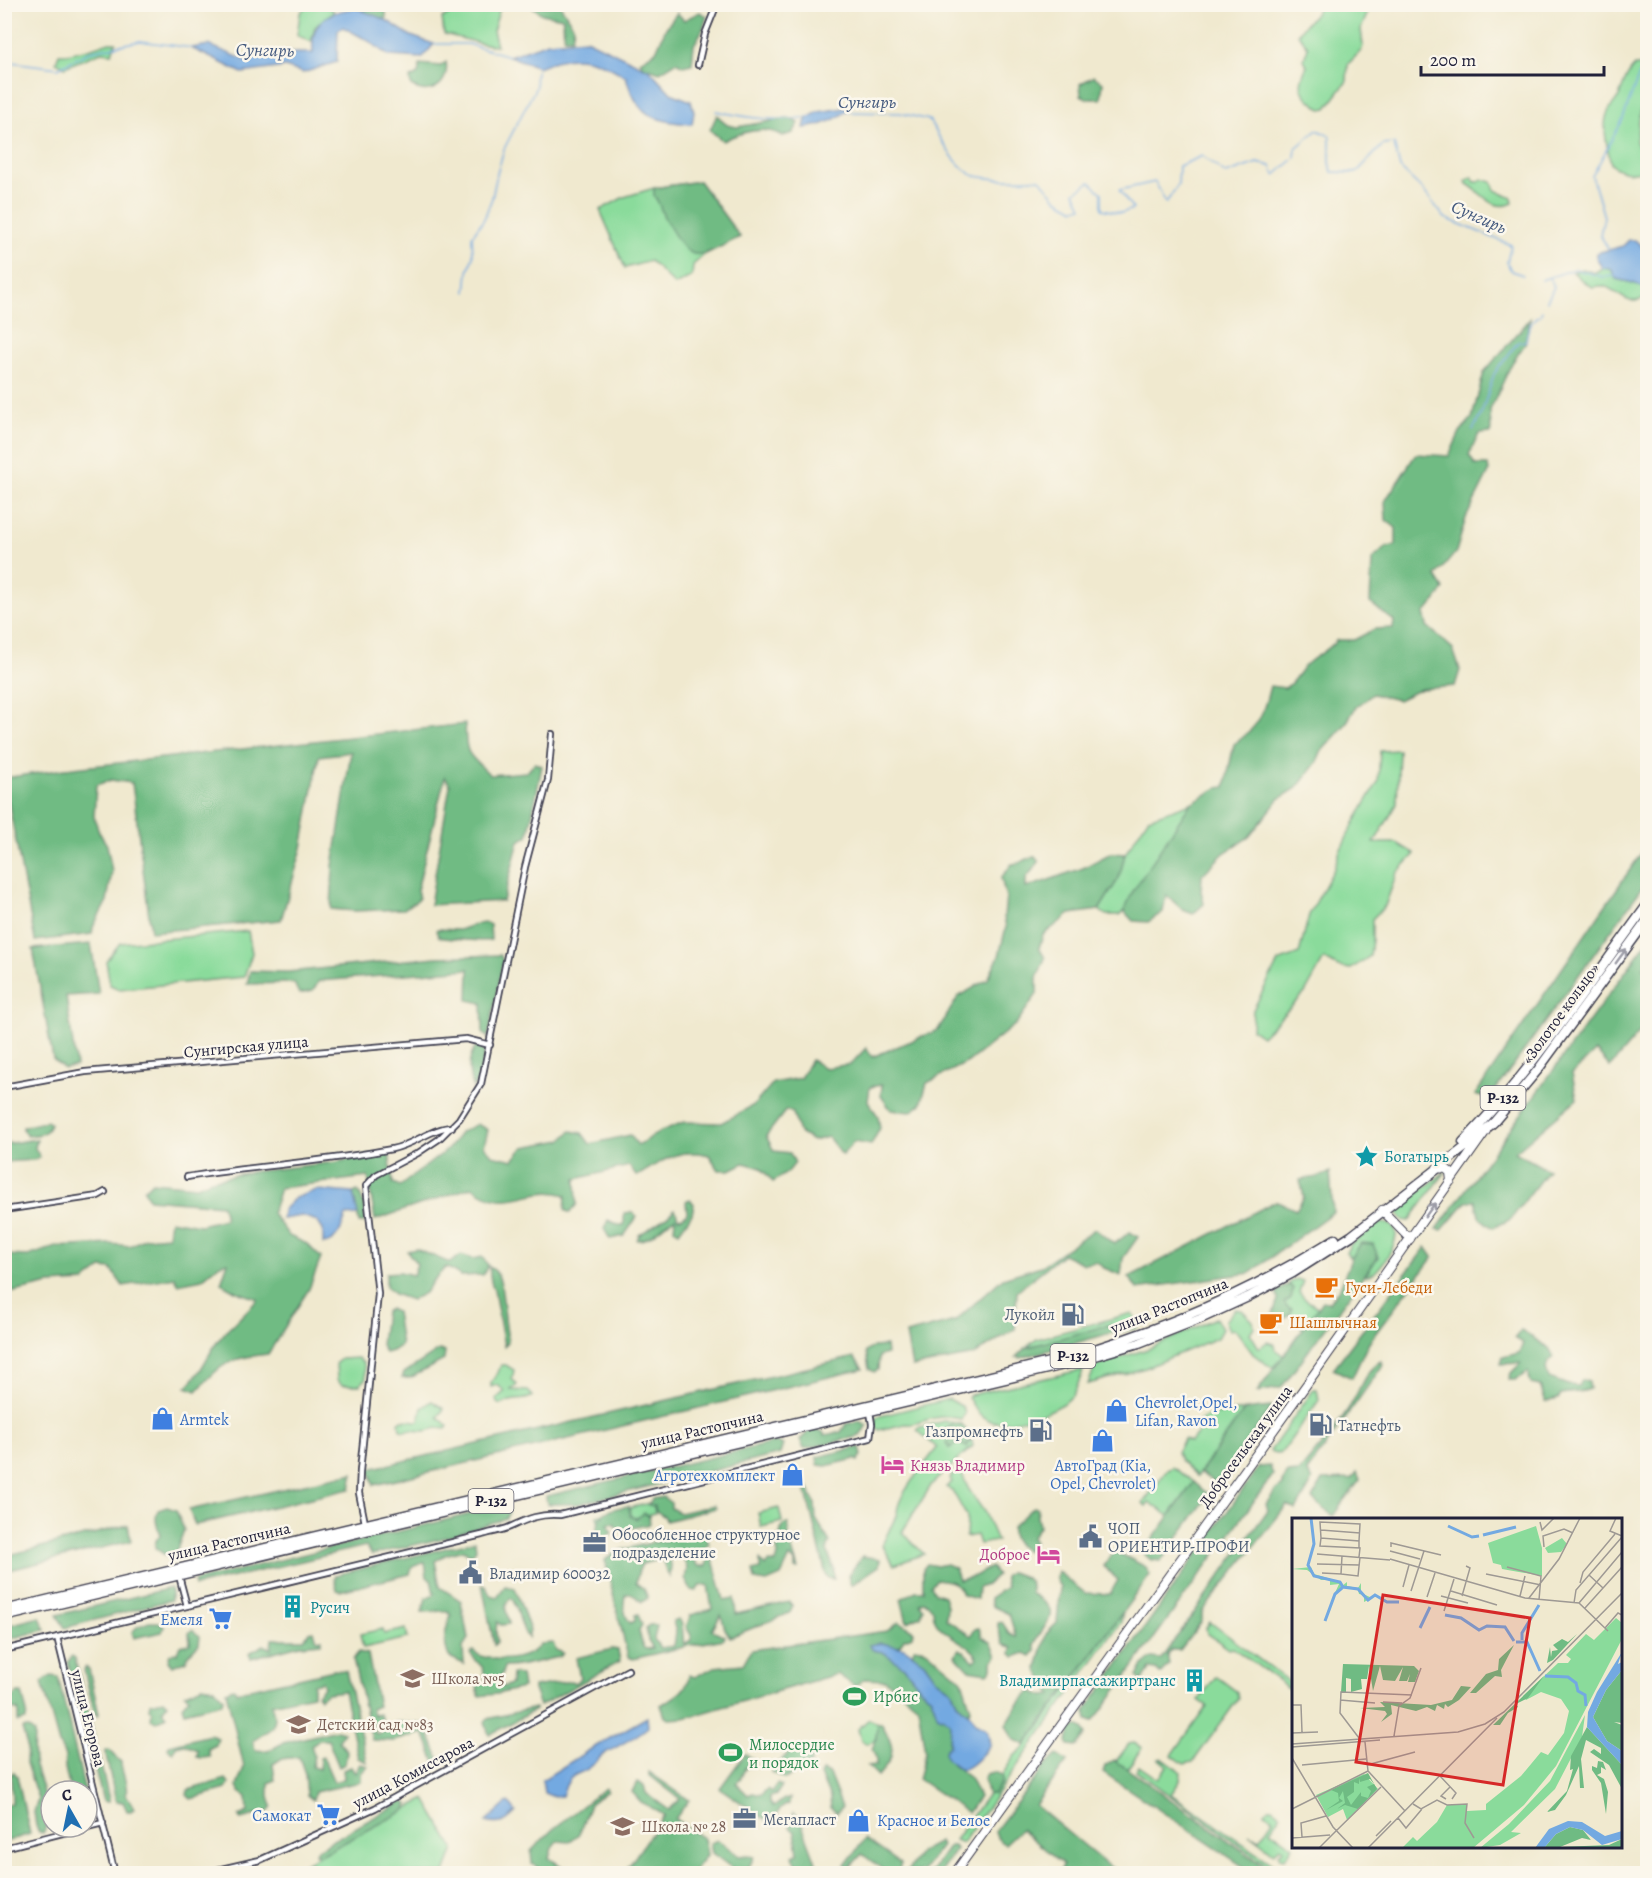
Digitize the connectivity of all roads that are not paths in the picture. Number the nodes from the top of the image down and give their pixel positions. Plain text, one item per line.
1 (717, 4) edge
2 (698, 65) dead end
3 (552, 734) dead end
4 (1647, 904) edge
5 (1647, 919) edge
6 (1562, 1022) joint
7 (490, 1045) junction
8 (4, 1087) edge
9 (1494, 1122) junction
10 (452, 1126) junction
11 (1437, 1168) junction
12 (187, 1177) dead end
13 (1451, 1182) junction
14 (105, 1192) dead end
15 (4, 1210) edge
16 (1382, 1210) junction
17 (1410, 1239) junction
18 (870, 1412) junction
19 (365, 1523) junction
20 (179, 1576) junction
21 (187, 1606) junction
22 (4, 1610) edge
23 (4, 1617) edge
24 (57, 1637) junction
25 (4, 1650) edge
26 (628, 1670) dead end
27 (103, 1823) junction
28 (99, 1824) edge
29 (40, 1839) edge
30 (4, 1848) edge
31 (115, 1874) edge
32 (200, 1874) edge
33 (954, 1874) edge

1 - 2 street
3 - 7 street
4 - 6 highway, «Золотое кольцо» / Р-132
9 -> 5 highway, «Золотое кольцо» / Р-132
6 - 11 highway, улица Растопчина / Р-132
7 - 8 street, Сунгирская улица
7 - 10 street
9 - 11 highway, улица Растопчина / Р-132
9 - 13 main road, Добросельская улица
10 - 12 street
10 - 19 street
11 - 13 main road
11 - 16 highway, улица Растопчина / Р-132
17 -> 13 main road, Добросельская улица
14 - 15 street
16 - 17 main road
16 - 18 highway, улица Растопчина / Р-132
16 - 19 highway, улица Растопчина / Р-132
17 - 33 main road, Добросельская улица
18 - 20 highway, улица Растопчина / Р-132
18 - 21 street
19 - 22 highway, улица Растопчина / Р-132
20 - 21 street
20 - 23 highway, улица Растопчина / Р-132
21 - 24 street
24 - 25 street
24 - 27 street, улица Егорова
26 - 32 street, улица Комиссарова
27 - 28 street
27 - 31 street, улица Егорова
29 - 30 street

